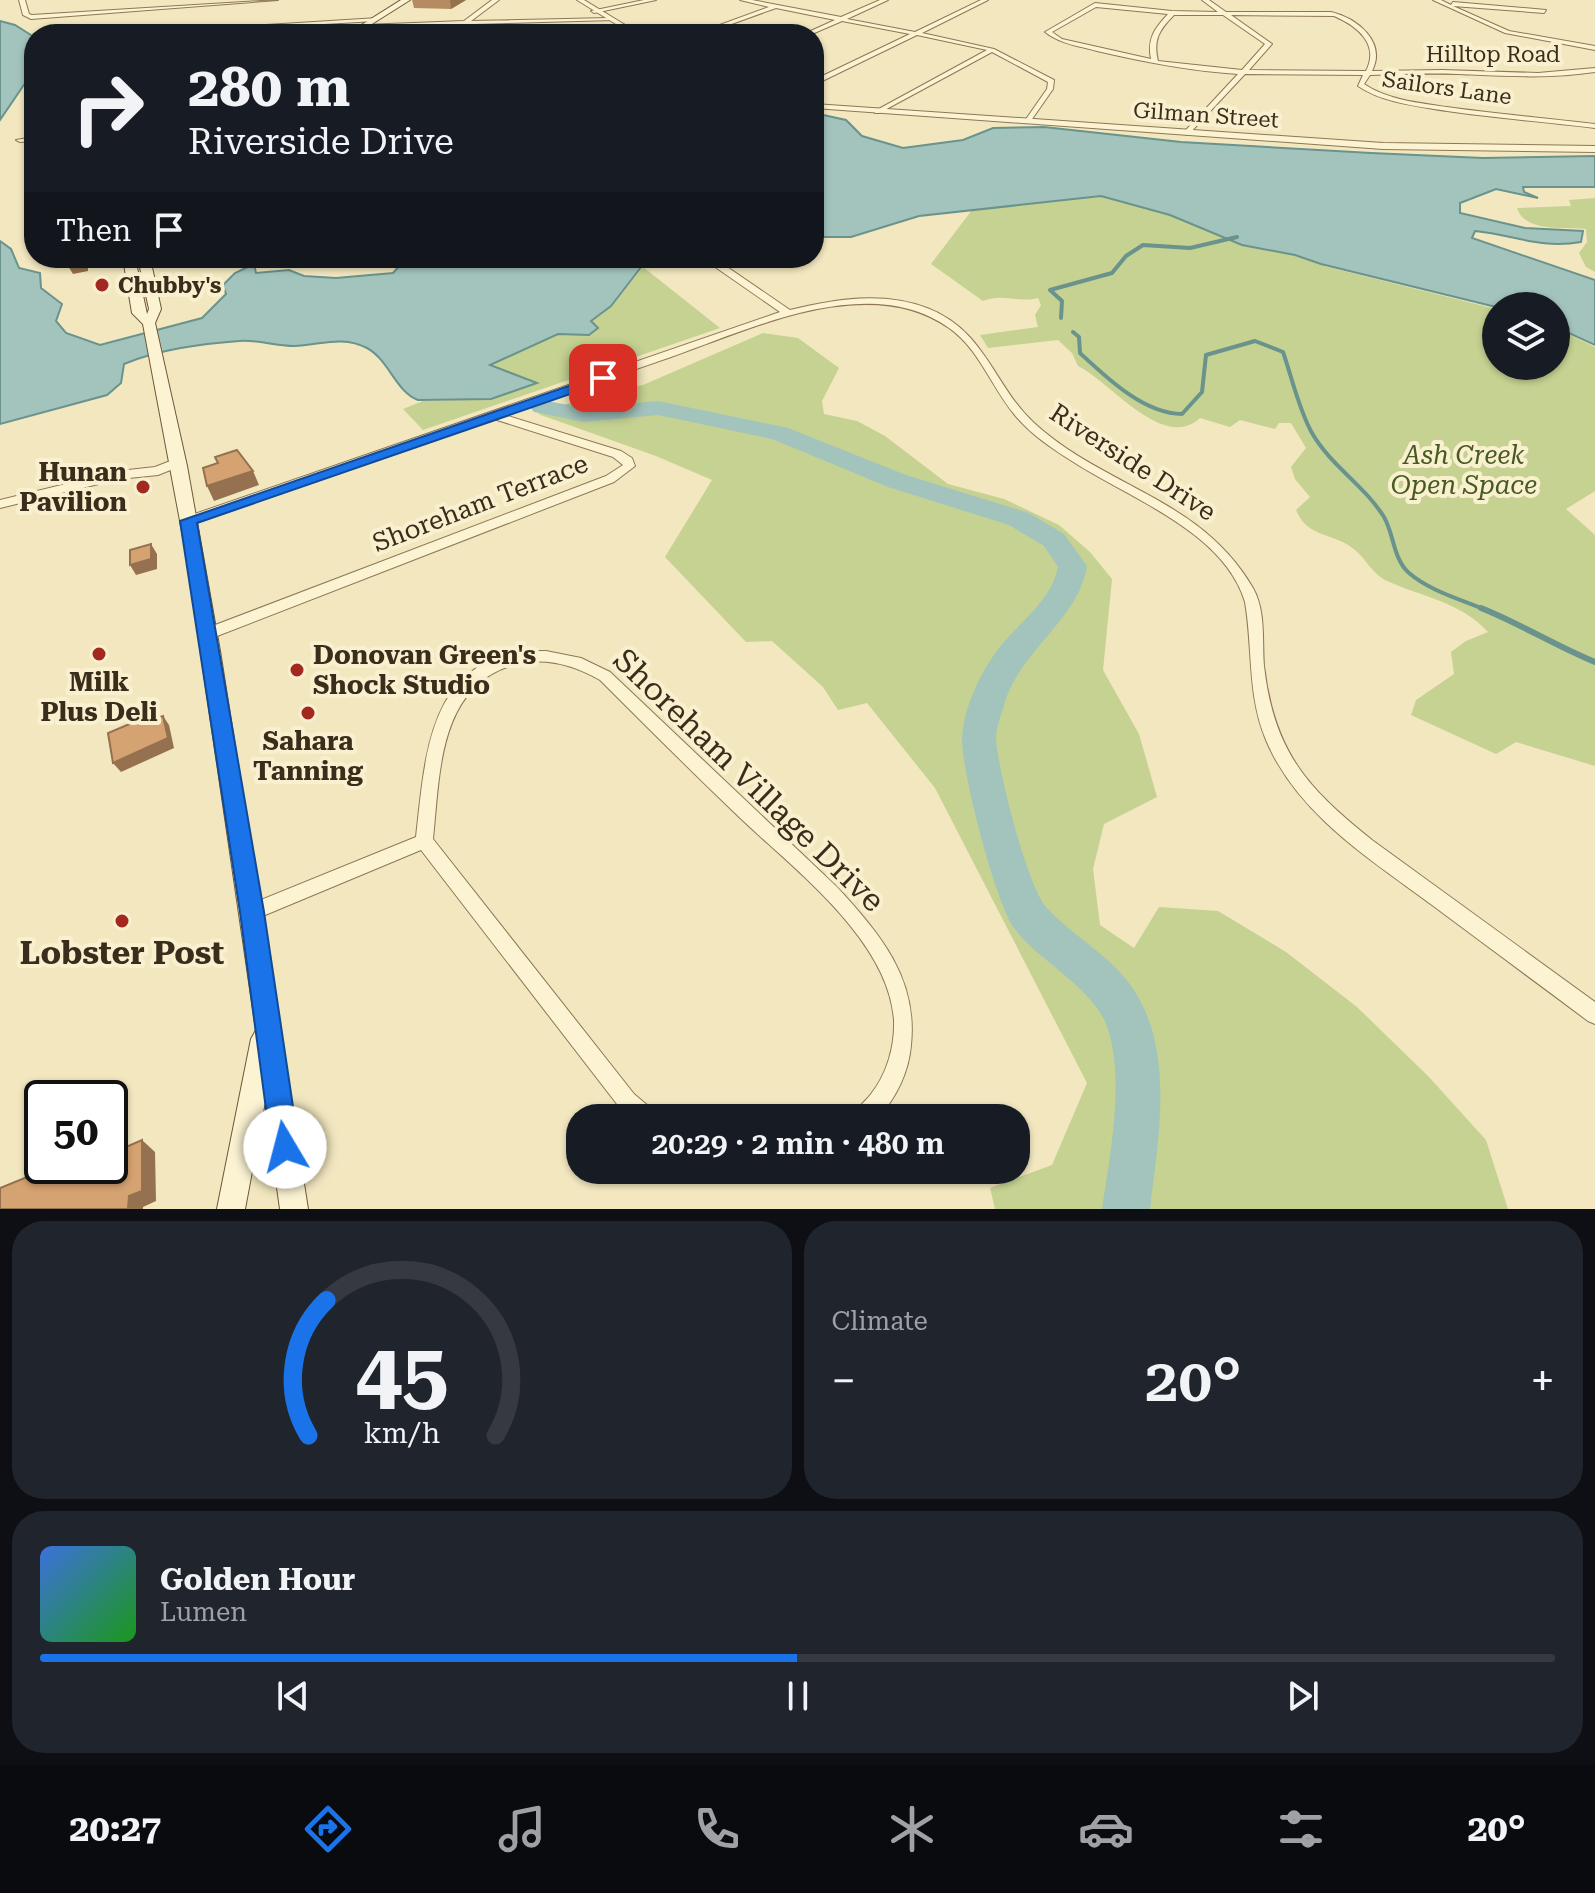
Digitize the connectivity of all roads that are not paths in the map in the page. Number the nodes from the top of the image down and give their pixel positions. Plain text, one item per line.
1 (22, 0) edge
2 (275, 0) edge
3 (406, 0) edge
4 (415, 0) edge
5 (496, 0) edge
6 (580, 0) edge
7 (653, 0) edge
8 (743, 0) edge
9 (792, 0) edge
10 (885, 0) edge
11 (985, 0) edge
12 (1205, 0) edge
13 (1436, 0) edge
14 (1094, 3) edge
15 (1445, 5) junction
16 (776, 6) junction
17 (594, 11) junction
18 (1544, 11) dead end
19 (1224, 12) junction
20 (1172, 13) junction
21 (843, 19) junction
22 (610, 20) junction
23 (379, 21) junction
24 (465, 23) junction
25 (326, 24) edge
26 (369, 24) edge
27 (375, 24) edge
28 (618, 24) edge
29 (726, 24) edge
30 (824, 27) edge
31 (916, 33) junction
32 (1595, 48) edge
33 (992, 50) junction
34 (1155, 62) junction
35 (1595, 70) edge
36 (1247, 71) junction
37 (1369, 72) junction
38 (824, 78) edge
39 (824, 107) edge
40 (877, 112) junction
41 (1027, 120) junction
42 (1595, 126) edge
43 (1188, 133) junction
44 (20, 140) dead end
45 (24, 140) edge
46 (1595, 149) edge
47 (131, 268) edge
48 (146, 268) edge
49 (723, 268) edge
50 (788, 313) junction
51 (150, 325) junction
52 (493, 415) junction
53 (178, 462) junction
54 (0, 504) edge
55 (188, 521) junction
56 (207, 634) junction
57 (424, 841) junction
58 (252, 912) junction
59 (1595, 1014) edge
60 (268, 1022) junction
61 (630, 1104) edge
62 (875, 1104) edge
63 (231, 1209) edge
64 (294, 1209) edge

1 - 2 street
3 - 23 main road
4 - 23 main road
5 - 24 street
6 - 17 street
7 - 17 street
8 - 16 street
9 - 16 street
10 - 21 street
11 - 31 street
12 - 19 street
13 - 15 street
14 - 20 street
14 - 34 street, Hilltop Road
15 - 18 street
15 - 32 street
16 - 21 street
16 - 29 street
17 - 22 street
19 - 20 street
19 - 36 street
19 - 37 street, Sailors Lane
20 - 34 street
21 - 30 street
21 - 31 street
22 - 24 street
22 - 28 street
23 - 24 street
23 - 25 street
23 - 26 main road
23 - 27 main road
31 - 33 street
31 - 38 street
33 - 40 street
33 - 41 street
34 - 36 street, Hilltop Road
35 - 37 street, Hilltop Road
36 - 37 street, Hilltop Road
36 - 43 street
37 - 42 street, Sailors Lane
39 - 40 street, Gilman Street
40 - 41 street, Gilman Street
41 - 43 street, Gilman Street
43 - 46 street, Gilman Street
44 - 45 street
47 - 51 main road
48 - 51 main road
49 - 50 street
50 - 52 street, Riverside Drive
50 - 59 street, Riverside Drive
51 - 53 main road
52 - 55 street, Riverside Drive
52 - 56 street, Shoreham Terrace
53 - 54 street
53 - 55 main road
55 - 56 main road
56 - 58 main road
57 - 58 street
57 - 61 street
57 - 62 street, Shoreham Village Drive
58 - 60 main road
60 - 63 main road
60 - 64 main road

